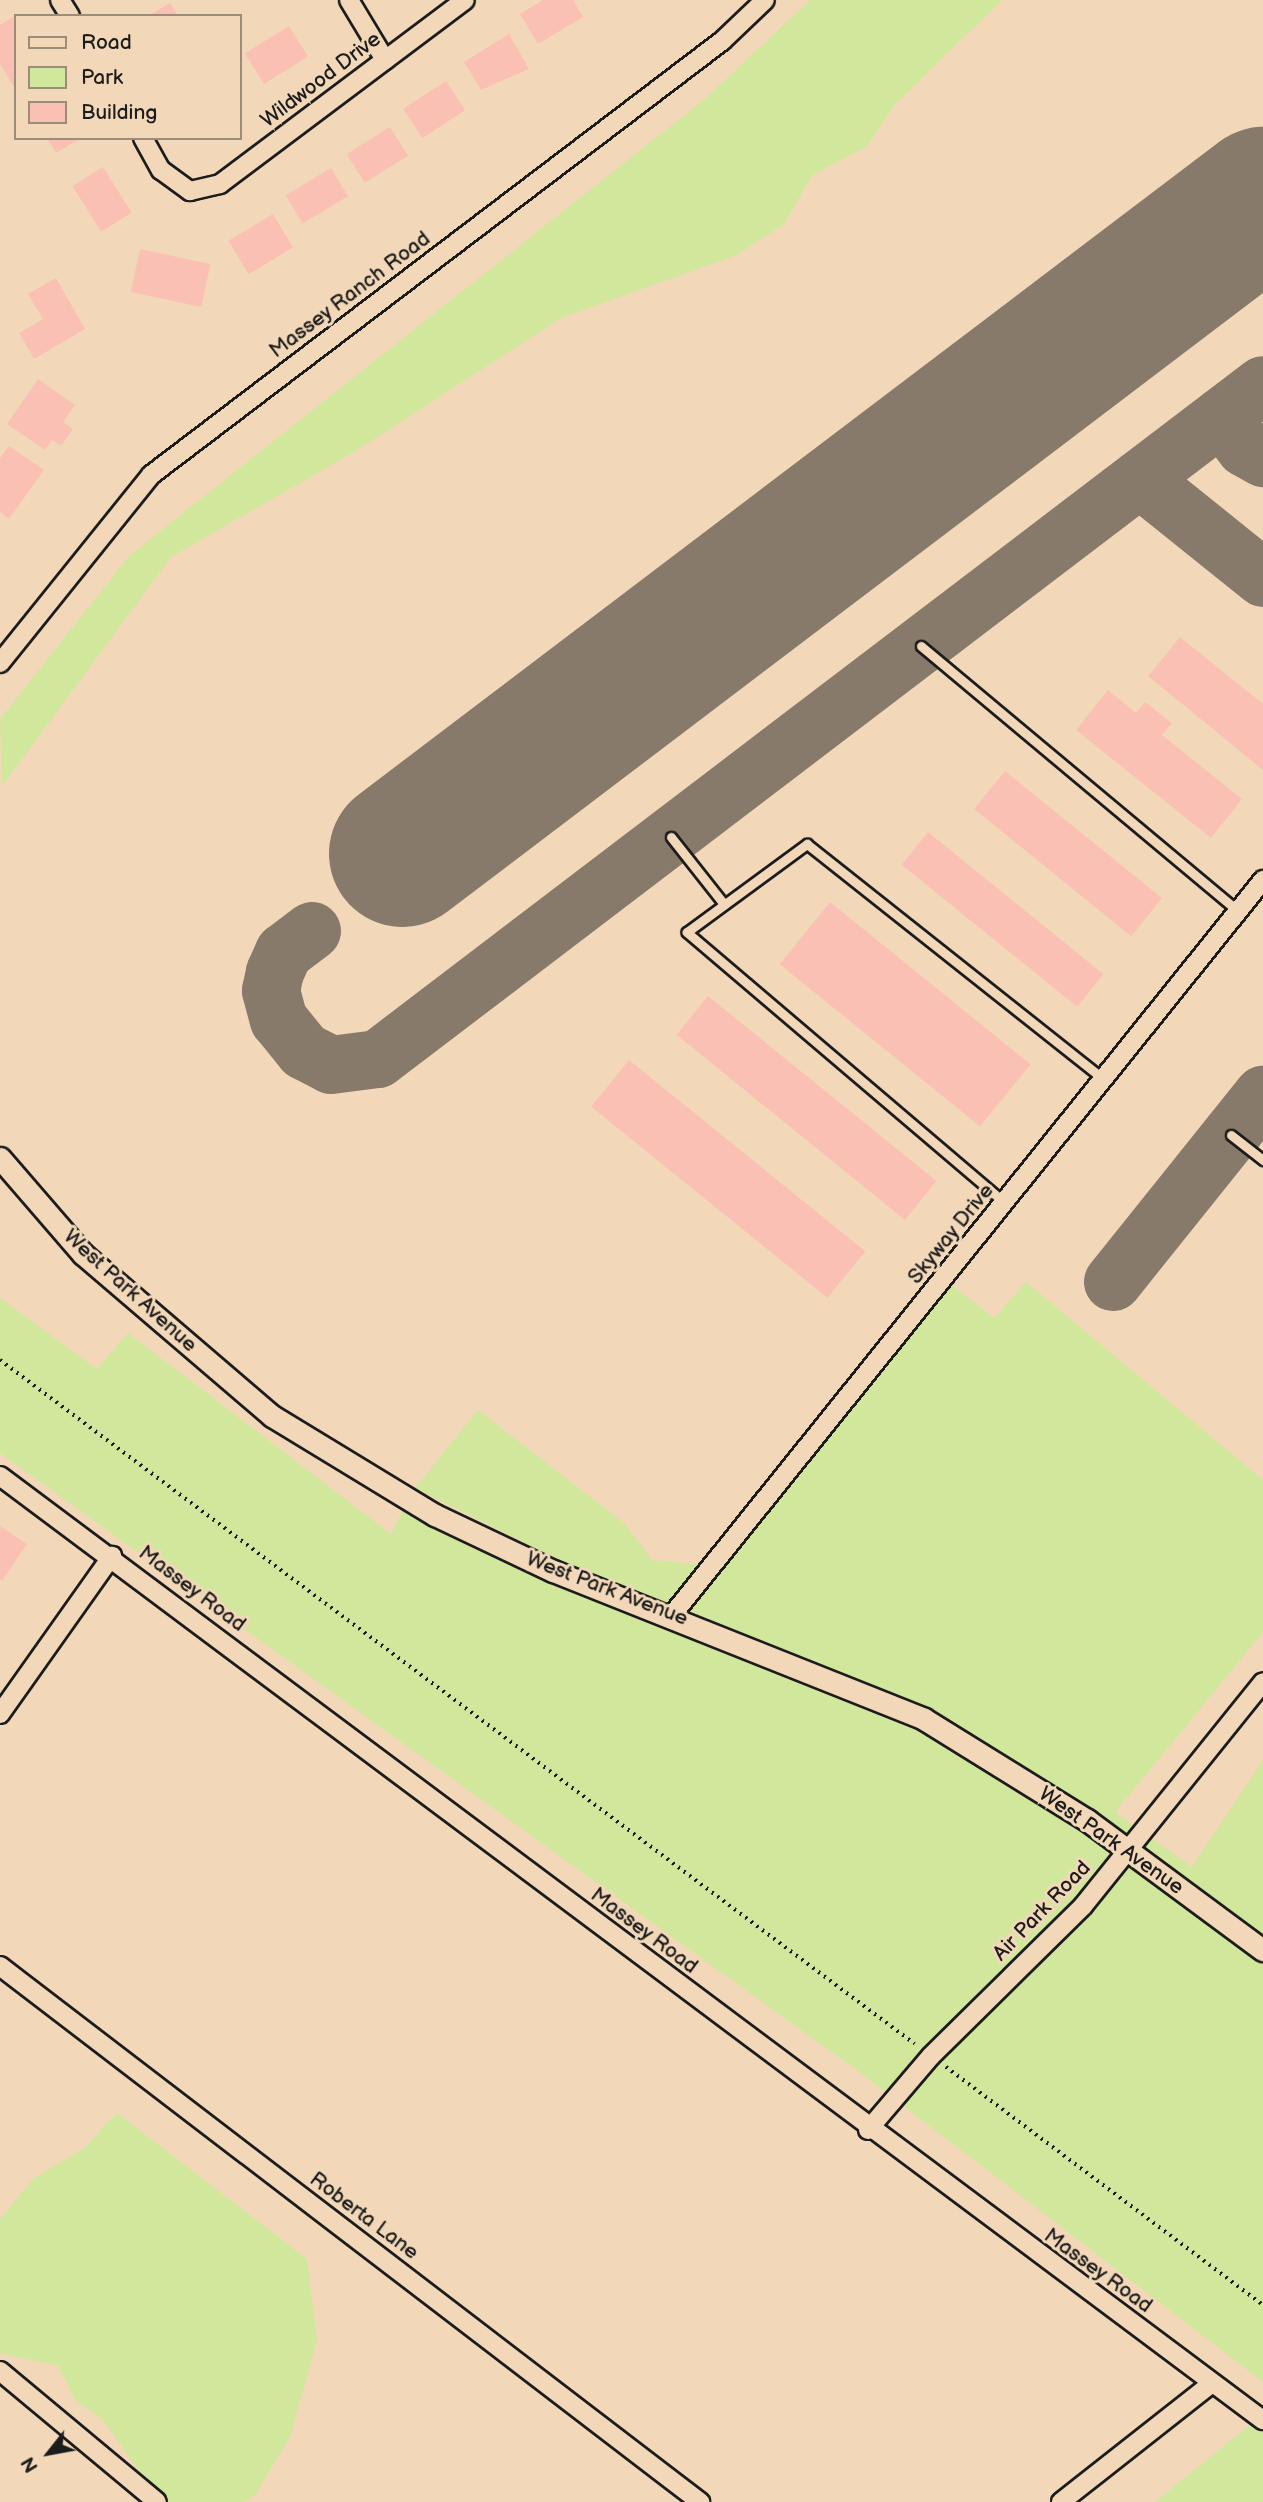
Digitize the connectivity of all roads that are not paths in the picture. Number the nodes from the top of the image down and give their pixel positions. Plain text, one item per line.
1 (349, 0) edge
2 (465, 0) edge
3 (765, 0) edge
4 (385, 61) junction
5 (144, 140) edge
6 (921, 646) dead end
7 (0, 663) edge
8 (671, 836) dead end
9 (1263, 880) edge
10 (724, 904) junction
11 (1238, 911) junction
12 (1104, 1079) junction
13 (1231, 1135) dead end
14 (0, 1158) edge
15 (1263, 1160) edge
16 (1005, 1203) junction
17 (0, 1476) edge
18 (112, 1556) junction
19 (673, 1614) junction
20 (1263, 1682) edge
21 (0, 1714) edge
22 (1128, 1850) junction
23 (1263, 1950) edge
24 (0, 1966) edge
25 (869, 2130) junction
26 (0, 2371) edge
27 (1212, 2383) junction
28 (1263, 2420) edge
29 (157, 2502) edge
30 (700, 2502) edge
31 (1061, 2502) edge

1 - 4 street
2 - 4 street, Wildwood Drive
3 - 7 street, Massey Ranch Road
4 - 5 street, Wildwood Drive
6 - 11 lane
8 - 10 lane
9 - 11 street, Skyway Drive
10 - 12 lane
10 - 16 lane
11 - 12 street, Skyway Drive
12 - 16 street, Skyway Drive
13 - 15 lane
14 - 19 street, West Park Avenue
16 - 19 street, Skyway Drive
17 - 18 street, Massey Road
18 - 21 street
18 - 25 street, Massey Road
19 - 22 street, West Park Avenue
20 - 22 street, Air Park Road
22 - 23 street, West Park Avenue
22 - 25 street, Air Park Road
24 - 30 street, Roberta Lane
25 - 27 street, Massey Road
26 - 29 street
27 - 28 street, Massey Road
27 - 31 street

